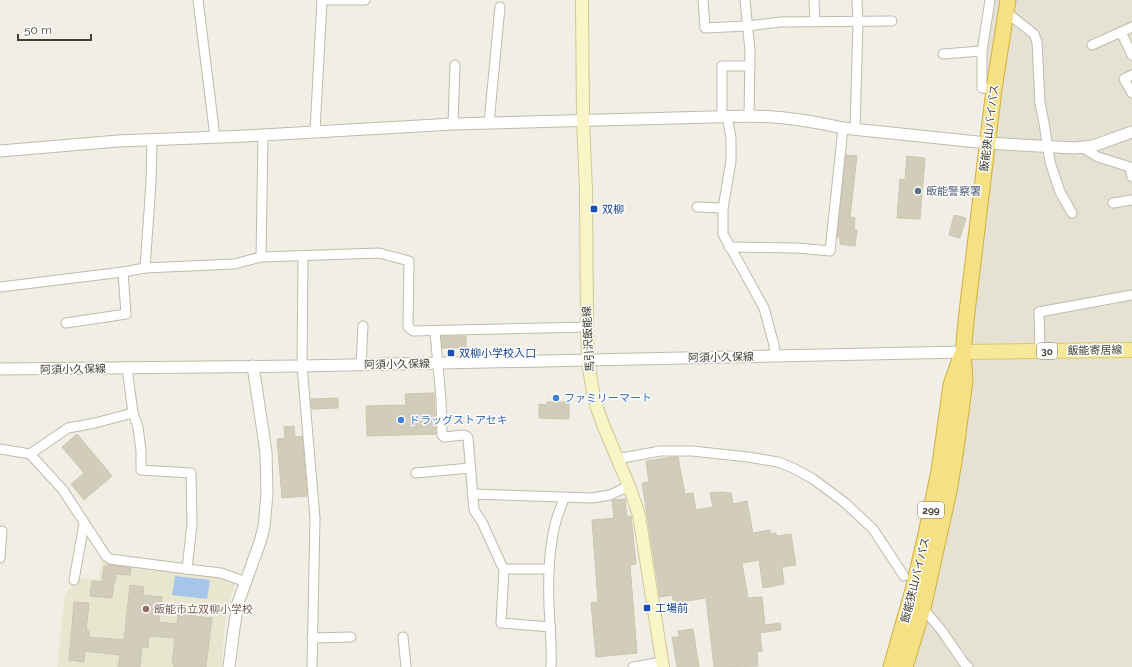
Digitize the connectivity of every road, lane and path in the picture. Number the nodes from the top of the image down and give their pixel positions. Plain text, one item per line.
1 (198, 0) edge
2 (322, 0) edge
3 (365, 0) edge
4 (582, 0) edge
5 (703, 0) edge
6 (745, 0) edge
7 (814, 0) edge
8 (857, 0) edge
9 (990, 0) edge
10 (1007, 6) edge
11 (500, 7) dead end
12 (892, 21) dead end
13 (815, 22) junction
14 (858, 22) junction
15 (747, 26) junction
16 (1132, 26) edge
17 (1121, 32) junction
18 (1092, 45) dead end
19 (982, 51) junction
20 (943, 54) dead end
21 (1132, 55) edge
22 (454, 65) dead end
23 (750, 66) junction
24 (1132, 75) edge
25 (994, 90) junction
26 (1132, 93) edge
27 (725, 116) junction
28 (749, 116) junction
29 (583, 120) junction
30 (489, 123) junction
31 (453, 124) junction
32 (843, 128) junction
33 (855, 129) junction
34 (316, 131) junction
35 (1132, 132) edge
36 (263, 135) junction
37 (215, 137) junction
38 (152, 140) junction
39 (987, 143) junction
40 (1047, 147) junction
41 (1083, 148) junction
42 (0, 151) edge
43 (1131, 168) edge
44 (1132, 177) edge
45 (1132, 200) edge
46 (1114, 203) dead end
47 (697, 207) dead end
48 (723, 208) junction
49 (1072, 213) dead end
50 (730, 246) junction
51 (303, 256) junction
52 (260, 257) junction
53 (145, 268) junction
54 (123, 272) junction
55 (0, 287) edge
56 (1132, 295) edge
57 (66, 323) dead end
58 (363, 326) dead end
59 (587, 327) junction
60 (435, 332) junction
61 (1132, 350) edge
62 (1040, 351) junction
63 (963, 352) junction
64 (775, 356) junction
65 (588, 360) junction
66 (437, 363) junction
67 (361, 364) junction
68 (253, 366) junction
69 (302, 366) junction
70 (126, 368) junction
71 (0, 370) edge
72 (133, 413) junction
73 (0, 449) edge
74 (30, 454) junction
75 (617, 459) junction
76 (470, 468) junction
77 (416, 472) dead end
78 (629, 486) junction
79 (472, 494) junction
80 (564, 498) junction
81 (84, 524) junction
82 (2, 531) dead end
83 (0, 555) edge
84 (0, 558) edge
85 (187, 569) junction
86 (504, 569) junction
87 (549, 569) junction
88 (904, 576) dead end
89 (74, 580) dead end
90 (246, 582) junction
91 (923, 608) junction
92 (550, 627) junction
93 (351, 637) dead end
94 (403, 637) dead end
95 (312, 638) junction
96 (663, 665) edge
97 (229, 667) edge
98 (312, 667) edge
99 (406, 667) edge
100 (550, 667) edge
101 (633, 667) edge
102 (891, 667) edge
103 (905, 667) edge
104 (968, 667) edge

1 - 37 street
2 - 3 street
2 - 34 street
4 - 29 main road, 馬引沢飯能線
5 - 15 street
6 - 15 street
7 - 13 street
8 - 14 street
9 - 19 street
10 - 25 highway, 飯能狭山バイパス / 299
10 - 40 street
11 - 30 street
12 - 14 street
13 - 14 street
13 - 15 street
14 - 33 street
15 - 23 street
16 - 17 street
17 - 18 street
17 - 21 street
19 - 20 street
19 - 25 street
22 - 31 street
23 - 27 street
23 - 28 street
24 - 26 street
25 - 39 highway, 飯能狭山バイパス / 299
27 - 28 street
27 - 29 street
27 - 48 street
28 - 32 street
29 - 30 street
29 - 59 main road, 馬引沢飯能線
30 - 31 street
31 - 34 street
32 - 33 street
32 - 50 street
33 - 39 street
34 - 36 street
35 - 41 street
36 - 37 street
36 - 52 street
37 - 38 street
38 - 42 street
38 - 53 street
39 - 40 street
39 - 63 highway, 飯能狭山バイパス / 299
40 - 41 street
40 - 49 street
41 - 43 street
43 - 44 street
45 - 46 street
47 - 48 street
48 - 50 street
50 - 64 street
51 - 52 street
51 - 60 street
51 - 69 street
52 - 53 street
53 - 54 street
54 - 55 street
54 - 57 street
56 - 62 street
58 - 67 street
59 - 60 street
59 - 65 main road, 馬引沢飯能線
60 - 66 street
61 - 62 main road, 飯能寄居線 / 30
62 - 63 main road, 飯能寄居線 / 30
63 - 64 street, 阿須小久保線
63 - 91 highway, 飯能狭山バイパス / 299
63 - 102 highway, 飯能狭山バイパス / 299
64 - 65 street, 阿須小久保線
65 - 66 street, 阿須小久保線
65 - 75 main road, 馬引沢飯能線
66 - 67 street, 阿須小久保線
66 - 76 street
67 - 69 street, 阿須小久保線
68 - 69 street, 阿須小久保線
68 - 70 street, 阿須小久保線
68 - 90 street
69 - 95 street
70 - 71 street, 阿須小久保線
70 - 72 street
72 - 74 street
72 - 85 street
73 - 74 street
74 - 81 street
75 - 78 main road, 馬引沢飯能線
75 - 88 street
76 - 77 street
76 - 79 street
78 - 80 street
78 - 96 main road, 馬引沢飯能線
79 - 80 street
79 - 86 street
80 - 87 street
81 - 85 street
81 - 89 street
82 - 83 street
83 - 84 street
85 - 90 street
86 - 87 street
86 - 92 street
87 - 92 street
90 - 97 street
91 - 103 highway, 飯能狭山バイパス / 299
91 - 104 street
92 - 100 street
93 - 95 street
94 - 99 street
95 - 98 street
96 - 101 street

